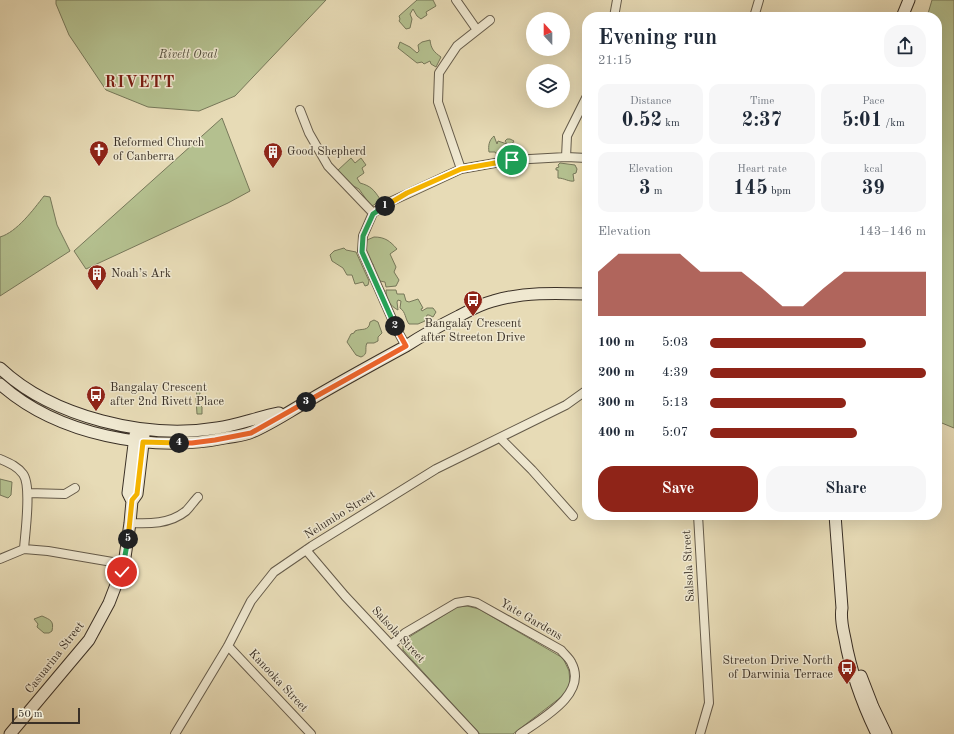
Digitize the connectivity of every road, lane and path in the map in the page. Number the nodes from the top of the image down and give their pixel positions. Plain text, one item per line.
1 (456, 0) edge
2 (617, 0) edge
3 (759, 0) edge
4 (909, 0) edge
5 (615, 12) edge
6 (755, 12) edge
7 (904, 12) edge
8 (490, 20) dead end
9 (477, 30) junction
10 (582, 106) edge
11 (300, 110) dead end
12 (566, 157) junction
13 (582, 158) edge
14 (461, 169) junction
15 (373, 214) junction
16 (582, 294) edge
17 (406, 346) junction
18 (0, 368) edge
19 (0, 384) edge
20 (582, 394) edge
21 (291, 410) junction
22 (140, 428) junction
23 (500, 438) junction
24 (139, 441) junction
25 (0, 459) edge
26 (75, 488) dead end
27 (28, 492) junction
28 (198, 497) dead end
29 (572, 516) dead end
30 (698, 520) edge
31 (835, 520) edge
32 (130, 523) junction
33 (24, 549) junction
34 (306, 550) junction
35 (0, 559) edge
36 (124, 564) junction
37 (842, 608) junction
38 (391, 645) junction
39 (228, 646) junction
40 (10, 734) edge
41 (175, 734) edge
42 (312, 734) edge
43 (474, 734) edge
44 (520, 734) edge
45 (700, 734) edge
46 (877, 734) edge
47 (886, 734) edge

1 - 9 street
2 - 5 street
3 - 6 street
4 - 7 street
8 - 9 street
9 - 14 street
10 - 12 street
11 - 15 street
12 - 13 street
12 - 14 street
14 - 15 street
15 - 17 street
16 - 17 street
17 - 21 street
18 - 22 street
19 - 24 street
20 - 23 street, Nelumbo Street
21 - 22 street
21 - 24 street
22 - 24 street, Casuarina Street
23 - 29 street
23 - 34 street, Nelumbo Street
24 - 32 street, Casuarina Street
25 - 27 street
26 - 27 street
27 - 33 street
28 - 32 street
30 - 45 street, Salsola Street
31 - 37 street
32 - 36 street, Casuarina Street
33 - 35 street
33 - 36 street
34 - 38 street, Salsola Street
34 - 39 street, Nelumbo Street
36 - 40 street, Casuarina Street
37 - 46 street
37 - 47 street
38 - 43 street, Salsola Street
38 - 44 street, Yate Gardens
39 - 41 street, Nelumbo Street
39 - 42 street, Kanooka Street

